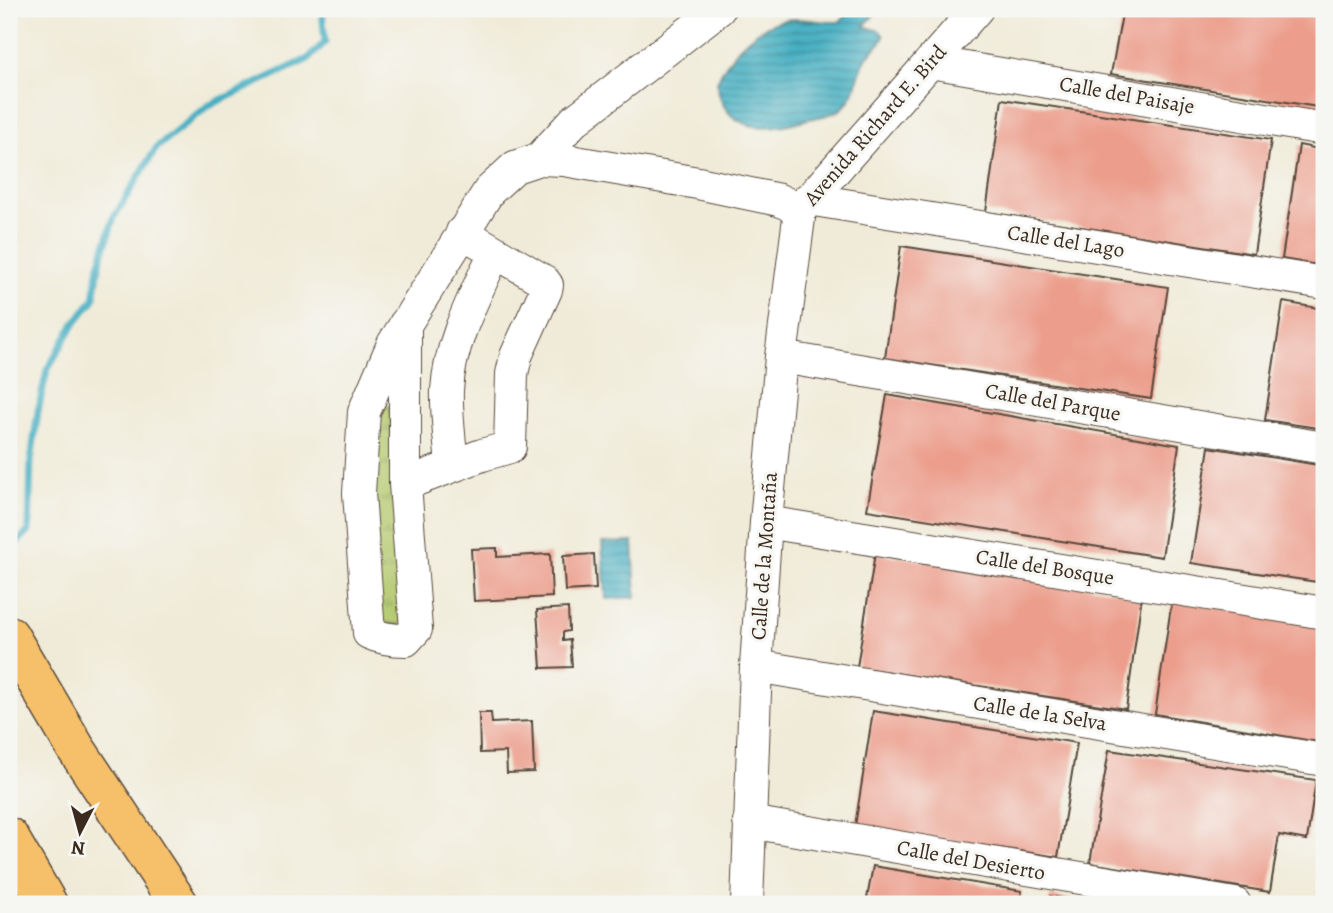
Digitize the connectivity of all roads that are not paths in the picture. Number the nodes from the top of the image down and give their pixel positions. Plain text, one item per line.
1 (719, 9) edge
2 (978, 9) edge
3 (930, 62) junction
4 (1324, 128) edge
5 (539, 159) junction
6 (804, 204) junction
7 (462, 232) junction
8 (495, 252) junction
9 (1324, 283) edge
10 (405, 324) junction
11 (781, 357) junction
12 (1324, 448) edge
13 (452, 465) junction
14 (405, 484) junction
15 (766, 522) junction
16 (1324, 613) edge
17 (9, 635) edge
18 (756, 666) junction
19 (1324, 760) edge
20 (749, 822) junction
21 (9, 836) edge
22 (48, 904) edge
23 (179, 904) edge
24 (747, 904) edge
25 (1236, 904) edge

1 - 5 street
2 - 3 street, Avenida Richard E. Bird
3 - 4 street, Calle del Paisaje
3 - 6 street, Avenida Richard E. Bird
5 - 6 street, Calle del Lago
5 - 7 street
6 - 9 street, Calle del Lago
6 - 11 street, Calle de la Montaña
7 - 8 street
7 - 10 street
8 - 13 street
8 - 13 street
10 - 14 street
10 - 14 street
11 - 12 street, Calle del Parque
11 - 15 street, Calle de la Montaña
13 - 14 street
15 - 16 street, Calle del Bosque
15 - 18 street, Calle de la Montaña
17 - 23 main road
18 - 19 street, Calle de la Selva
18 - 20 street, Calle de la Montaña
20 - 24 street, Calle de la Montaña
20 - 25 street, Calle del Desierto
21 - 22 main road

